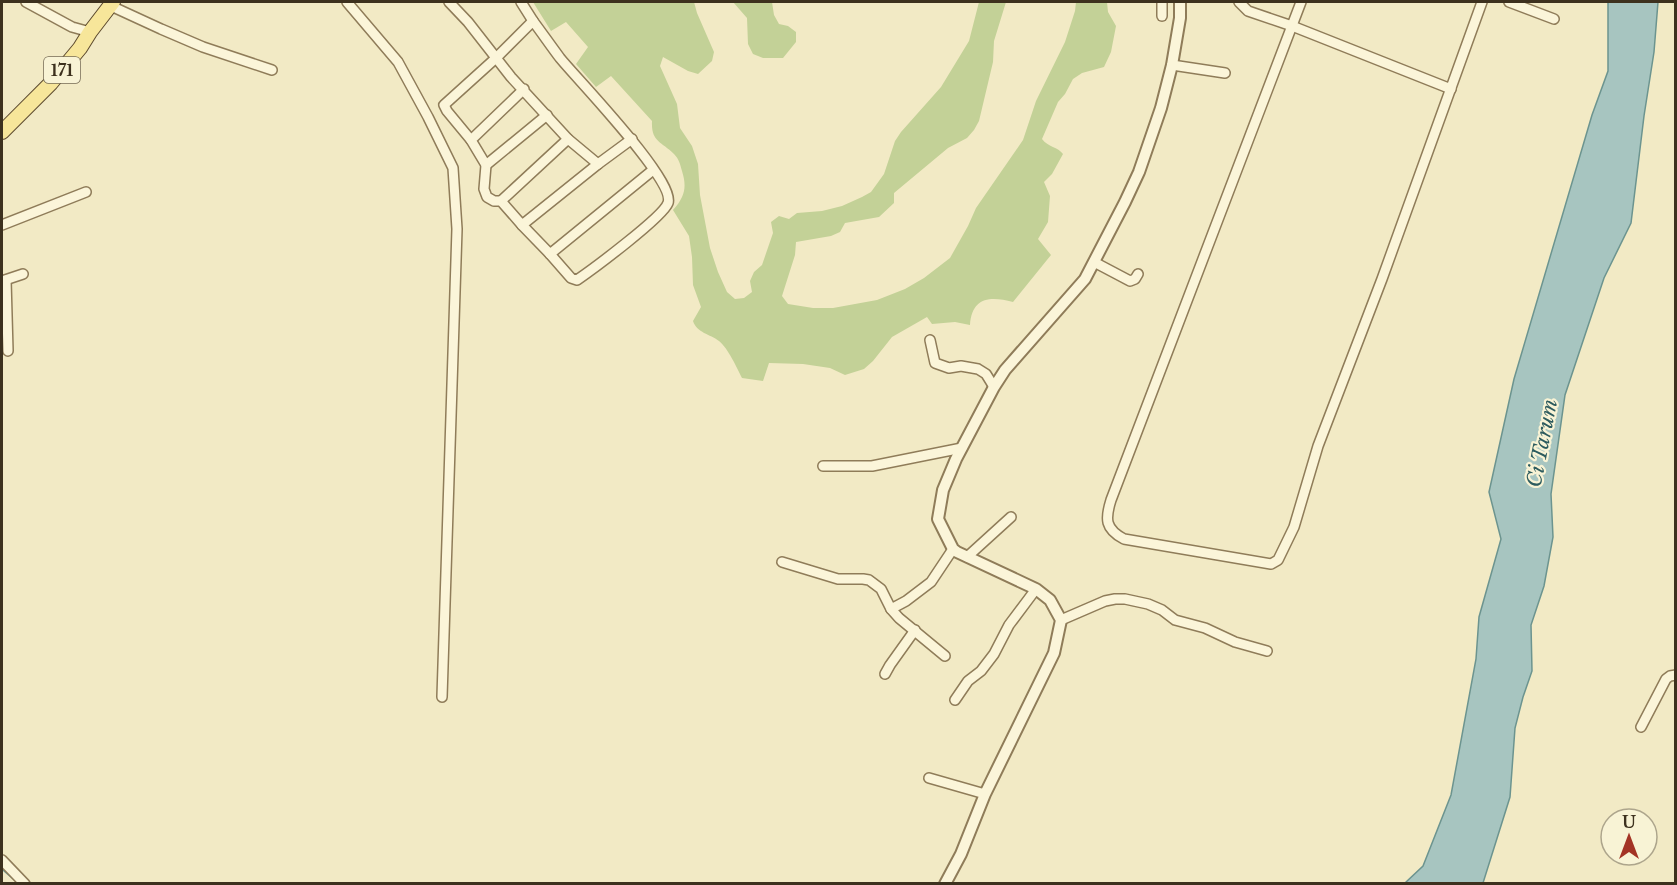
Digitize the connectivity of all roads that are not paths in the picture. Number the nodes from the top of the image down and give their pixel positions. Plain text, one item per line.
1 (26, 2) edge
2 (347, 2) edge
3 (448, 2) edge
4 (521, 2) edge
5 (1162, 2) edge
6 (1180, 2) edge
7 (1239, 2) edge
8 (1301, 2) edge
9 (1482, 2) edge
10 (1509, 2) edge
11 (112, 4) edge
12 (1162, 16) dead end
13 (1554, 19) dead end
14 (533, 21) junction
15 (1292, 26) junction
16 (90, 32) junction
17 (496, 58) junction
18 (1172, 65) junction
19 (273, 70) dead end
20 (1225, 72) dead end
21 (1451, 88) junction
22 (524, 89) junction
23 (547, 115) junction
24 (2, 132) edge
25 (568, 139) junction
26 (632, 139) junction
27 (471, 140) junction
28 (598, 164) junction
29 (486, 165) junction
30 (653, 170) junction
31 (86, 192) dead end
32 (501, 201) junction
33 (2, 225) edge
34 (522, 225) junction
35 (550, 254) junction
36 (1094, 262) junction
37 (23, 274) dead end
38 (1138, 274) dead end
39 (4, 280) edge
40 (930, 340) dead end
41 (8, 351) dead end
42 (994, 387) junction
43 (962, 448) junction
44 (824, 466) dead end
45 (1011, 517) dead end
46 (953, 549) junction
47 (967, 557) junction
48 (782, 562) dead end
49 (1036, 589) junction
50 (891, 609) junction
51 (1061, 620) junction
52 (915, 630) junction
53 (1267, 651) dead end
54 (945, 656) dead end
55 (885, 674) dead end
56 (1676, 675) edge
57 (442, 697) dead end
58 (955, 700) dead end
59 (1641, 727) dead end
60 (929, 778) dead end
61 (985, 794) junction
62 (2, 860) edge
63 (25, 884) edge
64 (945, 884) edge

1 - 16 street
2 - 57 street
3 - 17 street
4 - 14 street
5 - 12 street
6 - 18 street
7 - 15 street
8 - 15 street
9 - 21 street
10 - 13 street
11 - 16 main road, 171
11 - 19 street
14 - 17 street
14 - 26 street
15 - 21 street
15 - 21 street
16 - 24 main road, 171
17 - 22 street
17 - 27 street
18 - 20 street
18 - 36 street
22 - 23 street
22 - 27 street
23 - 25 street
23 - 29 street
25 - 28 street
25 - 32 street
26 - 28 street
26 - 30 street
27 - 29 street
28 - 34 street
29 - 32 street
30 - 35 street
30 - 35 street
31 - 33 street
32 - 34 street
34 - 35 street
36 - 38 street
36 - 42 street
37 - 39 street
39 - 41 street
40 - 42 street
42 - 43 street
43 - 44 street
43 - 46 street
45 - 47 street
46 - 47 street
46 - 50 street
47 - 49 street
48 - 50 street
49 - 51 street
49 - 58 street
50 - 52 street
51 - 53 street
51 - 61 street
52 - 54 street
52 - 55 street
56 - 59 street
60 - 61 street
61 - 64 street
62 - 63 street

